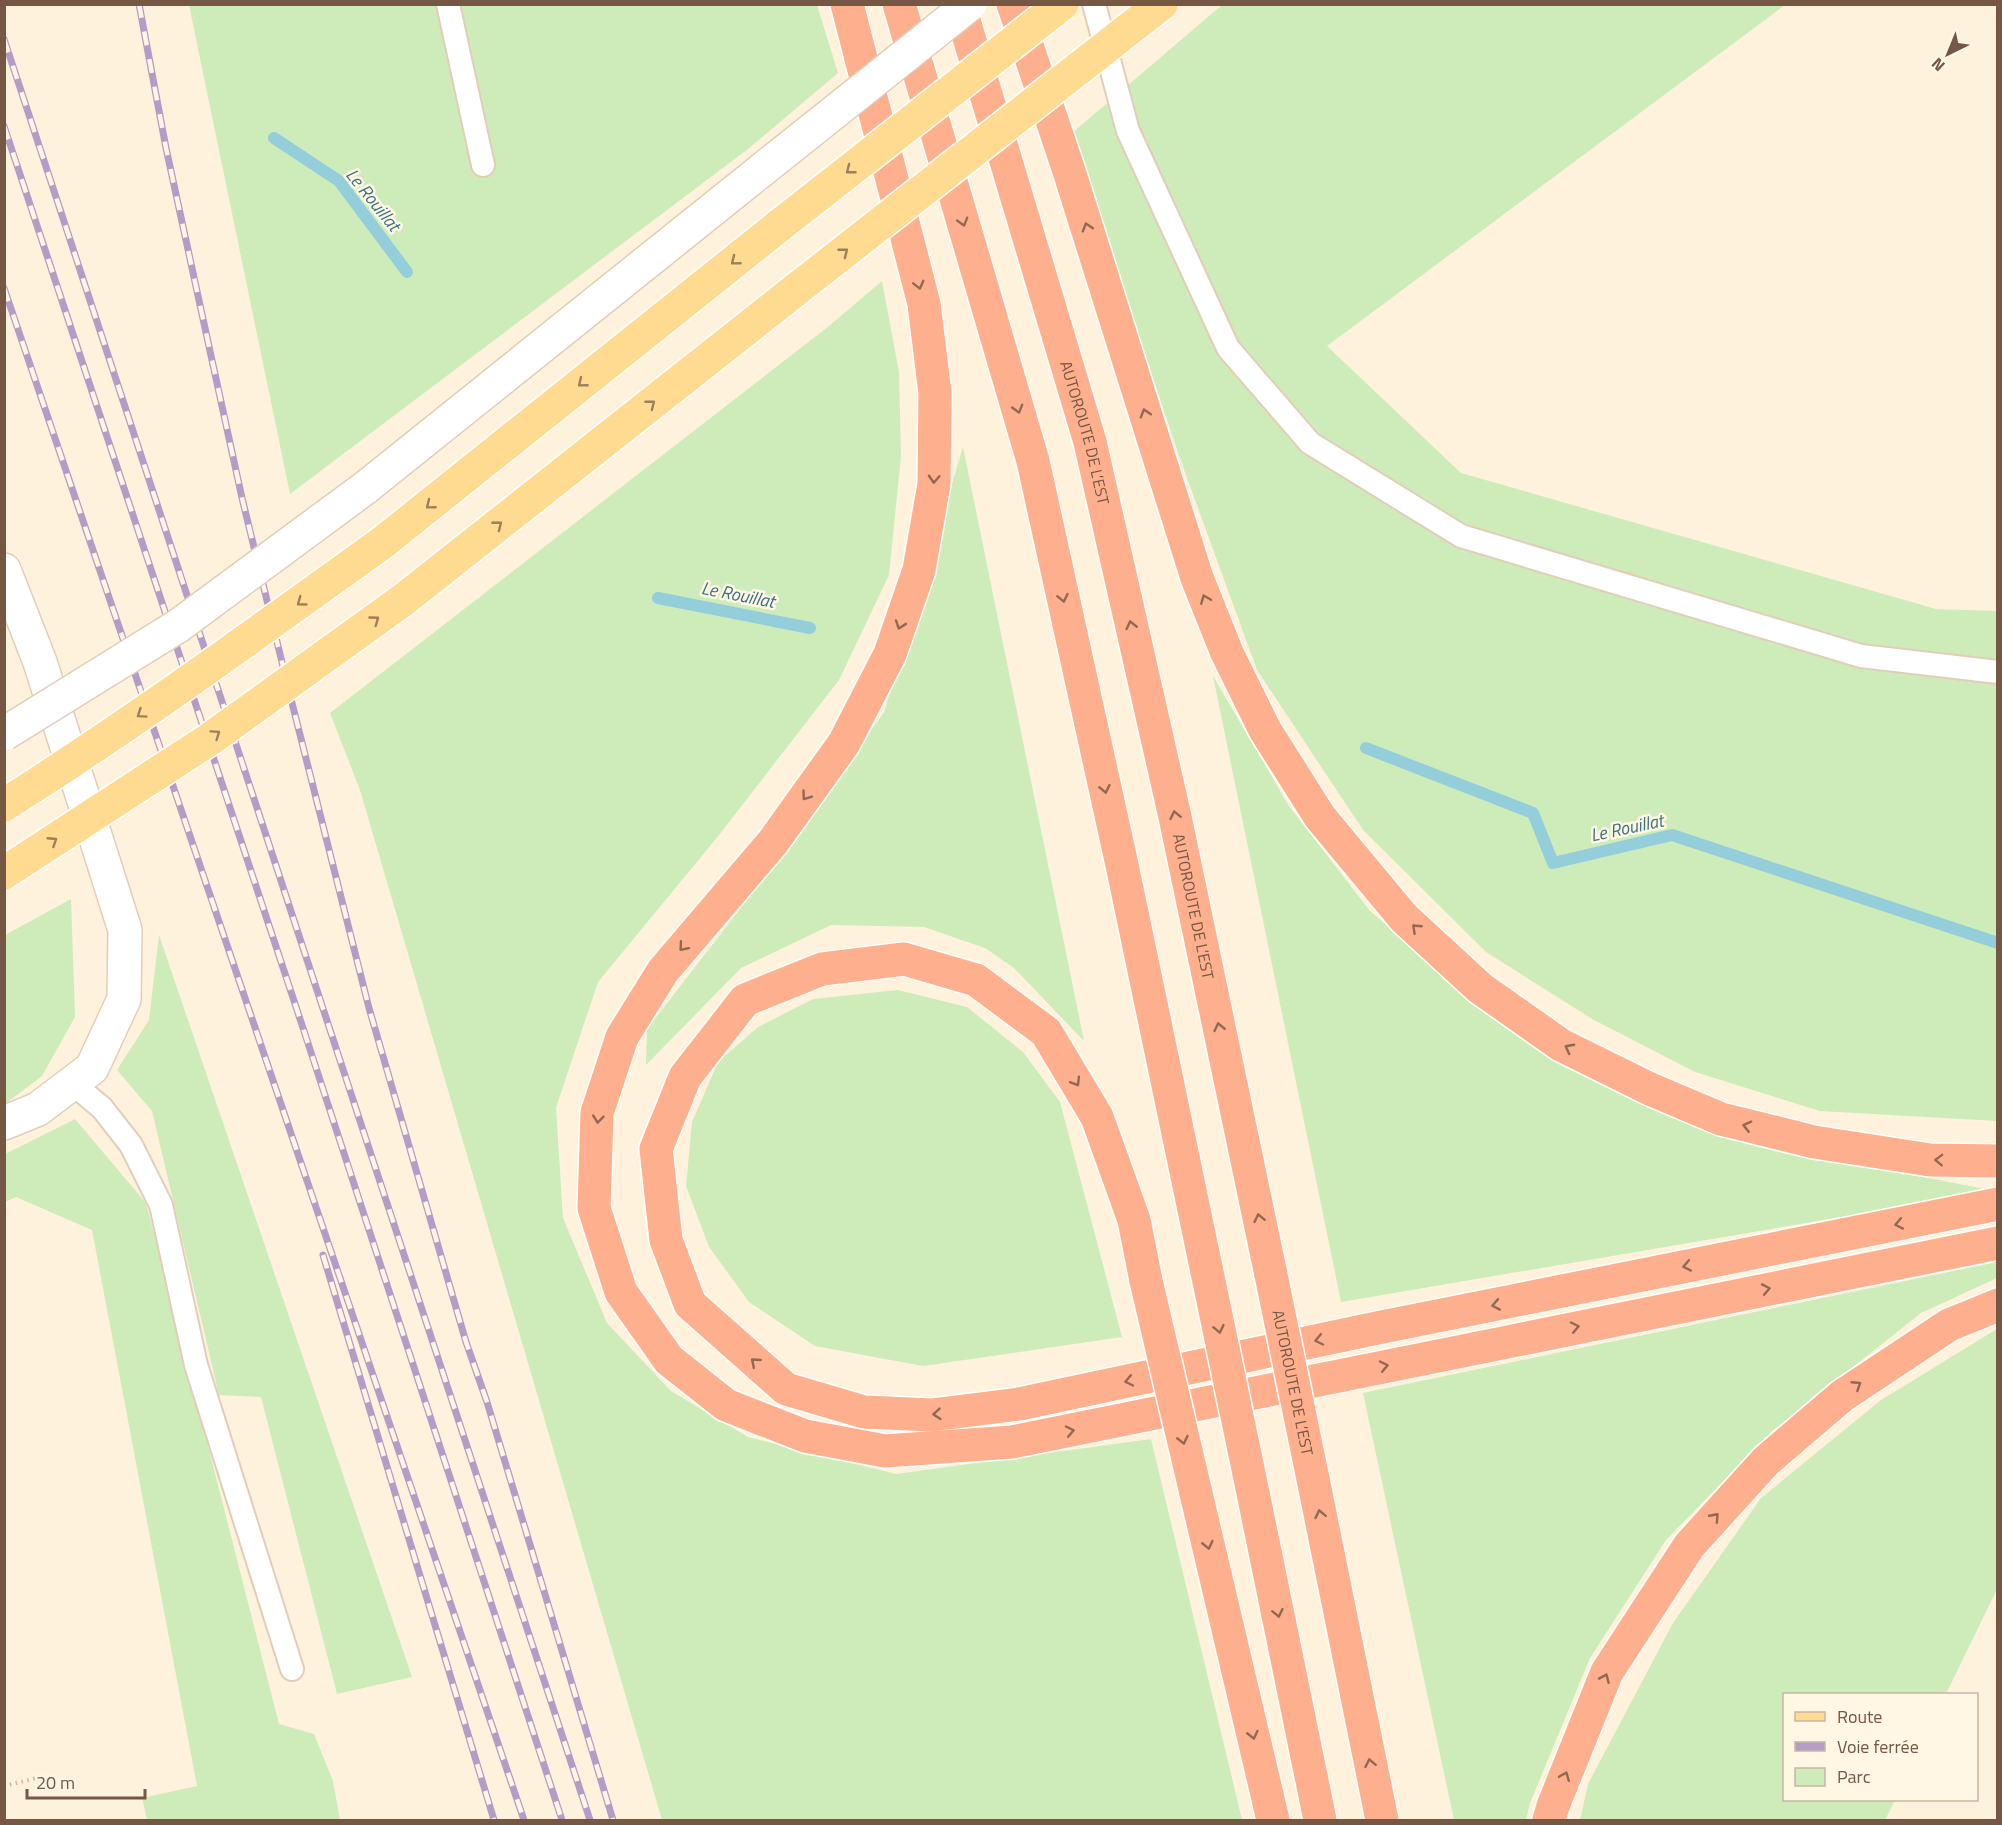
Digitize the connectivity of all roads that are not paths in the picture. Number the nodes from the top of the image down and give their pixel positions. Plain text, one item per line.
1 (448, 4) edge
2 (847, 4) edge
3 (898, 4) edge
4 (959, 4) edge
5 (970, 4) edge
6 (1013, 4) edge
7 (1062, 4) edge
8 (1094, 4) edge
9 (1161, 4) edge
10 (483, 165) dead end
11 (4, 570) edge
12 (1998, 672) edge
13 (4, 734) edge
14 (4, 805) edge
15 (4, 873) edge
16 (72, 1083) junction
17 (4, 1123) edge
18 (1998, 1161) edge
19 (1998, 1204) edge
20 (1998, 1243) edge
21 (1998, 1305) edge
22 (292, 1669) dead end
23 (1273, 1821) edge
24 (1320, 1821) edge
25 (1382, 1821) edge
26 (1549, 1821) edge

1 - 10 lane
2 -> 20 highway
3 -> 24 highway, bridge
25 -> 4 highway, AUTOROUTE DE L’EST, bridge
5 - 13 street, bridge
18 -> 6 highway
7 -> 14 main road, bridge
8 - 12 lane
15 -> 9 main road, bridge
11 - 16 street
16 - 17 street
16 - 22 lane
19 -> 23 highway, bridge
26 -> 21 highway

